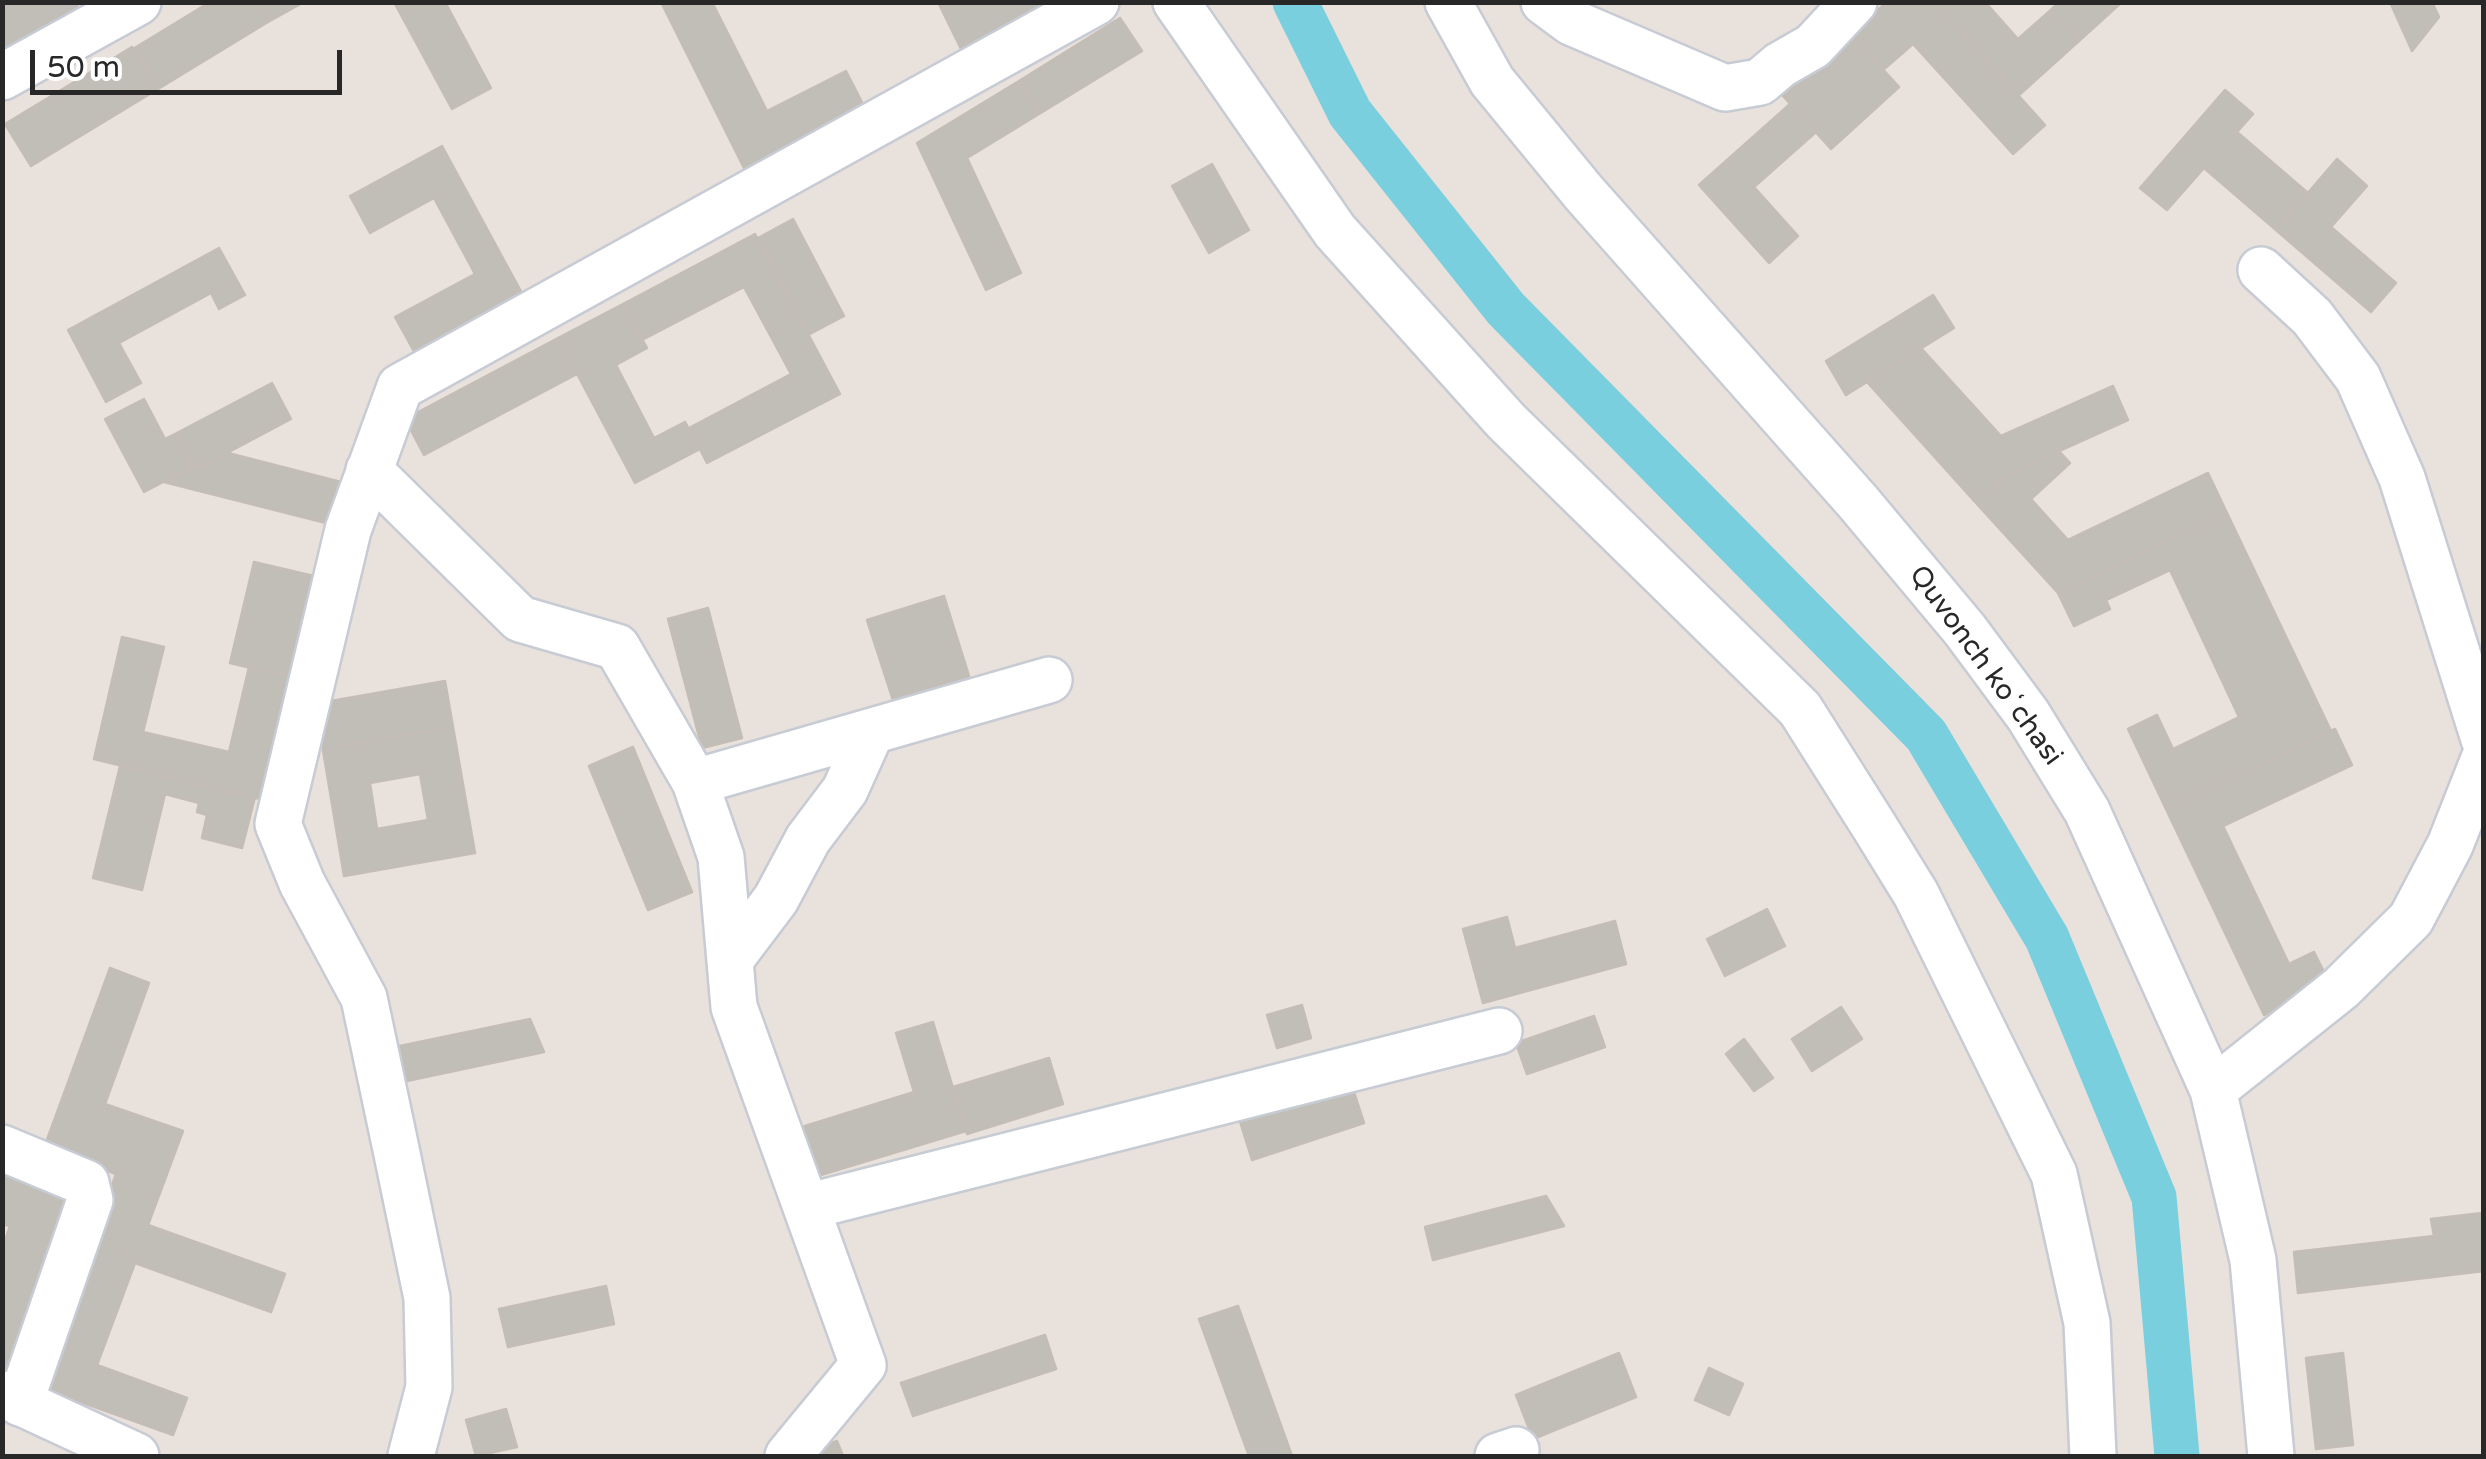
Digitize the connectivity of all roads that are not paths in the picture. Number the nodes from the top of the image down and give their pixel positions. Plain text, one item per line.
1 (138, 2) edge
2 (1096, 2) edge
3 (1176, 2) edge
4 (1448, 2) edge
5 (1544, 2) edge
6 (1854, 2) edge
7 (2, 78) edge
8 (2261, 270) dead end
9 (370, 470) junction
10 (1049, 680) dead end
11 (872, 732) junction
12 (2484, 739) edge
13 (2484, 759) edge
14 (695, 782) junction
15 (730, 960) junction
16 (1500, 1031) dead end
17 (2213, 1090) junction
18 (2, 1148) edge
19 (806, 1207) junction
20 (11, 1399) edge
21 (136, 1456) edge
22 (412, 1456) edge
23 (788, 1456) edge
24 (2094, 1456) edge
25 (2271, 1456) edge

1 - 7 street
2 - 9 street
3 - 24 street
4 - 17 street, Quvonch koʻchasi
5 - 6 street
8 - 12 street
9 - 14 street
9 - 22 street
10 - 11 street
11 - 14 street
11 - 15 street
13 - 17 street
14 - 15 street
15 - 19 street
16 - 19 street
17 - 25 street, Quvonch koʻchasi
18 - 20 street
19 - 23 street
20 - 21 street

